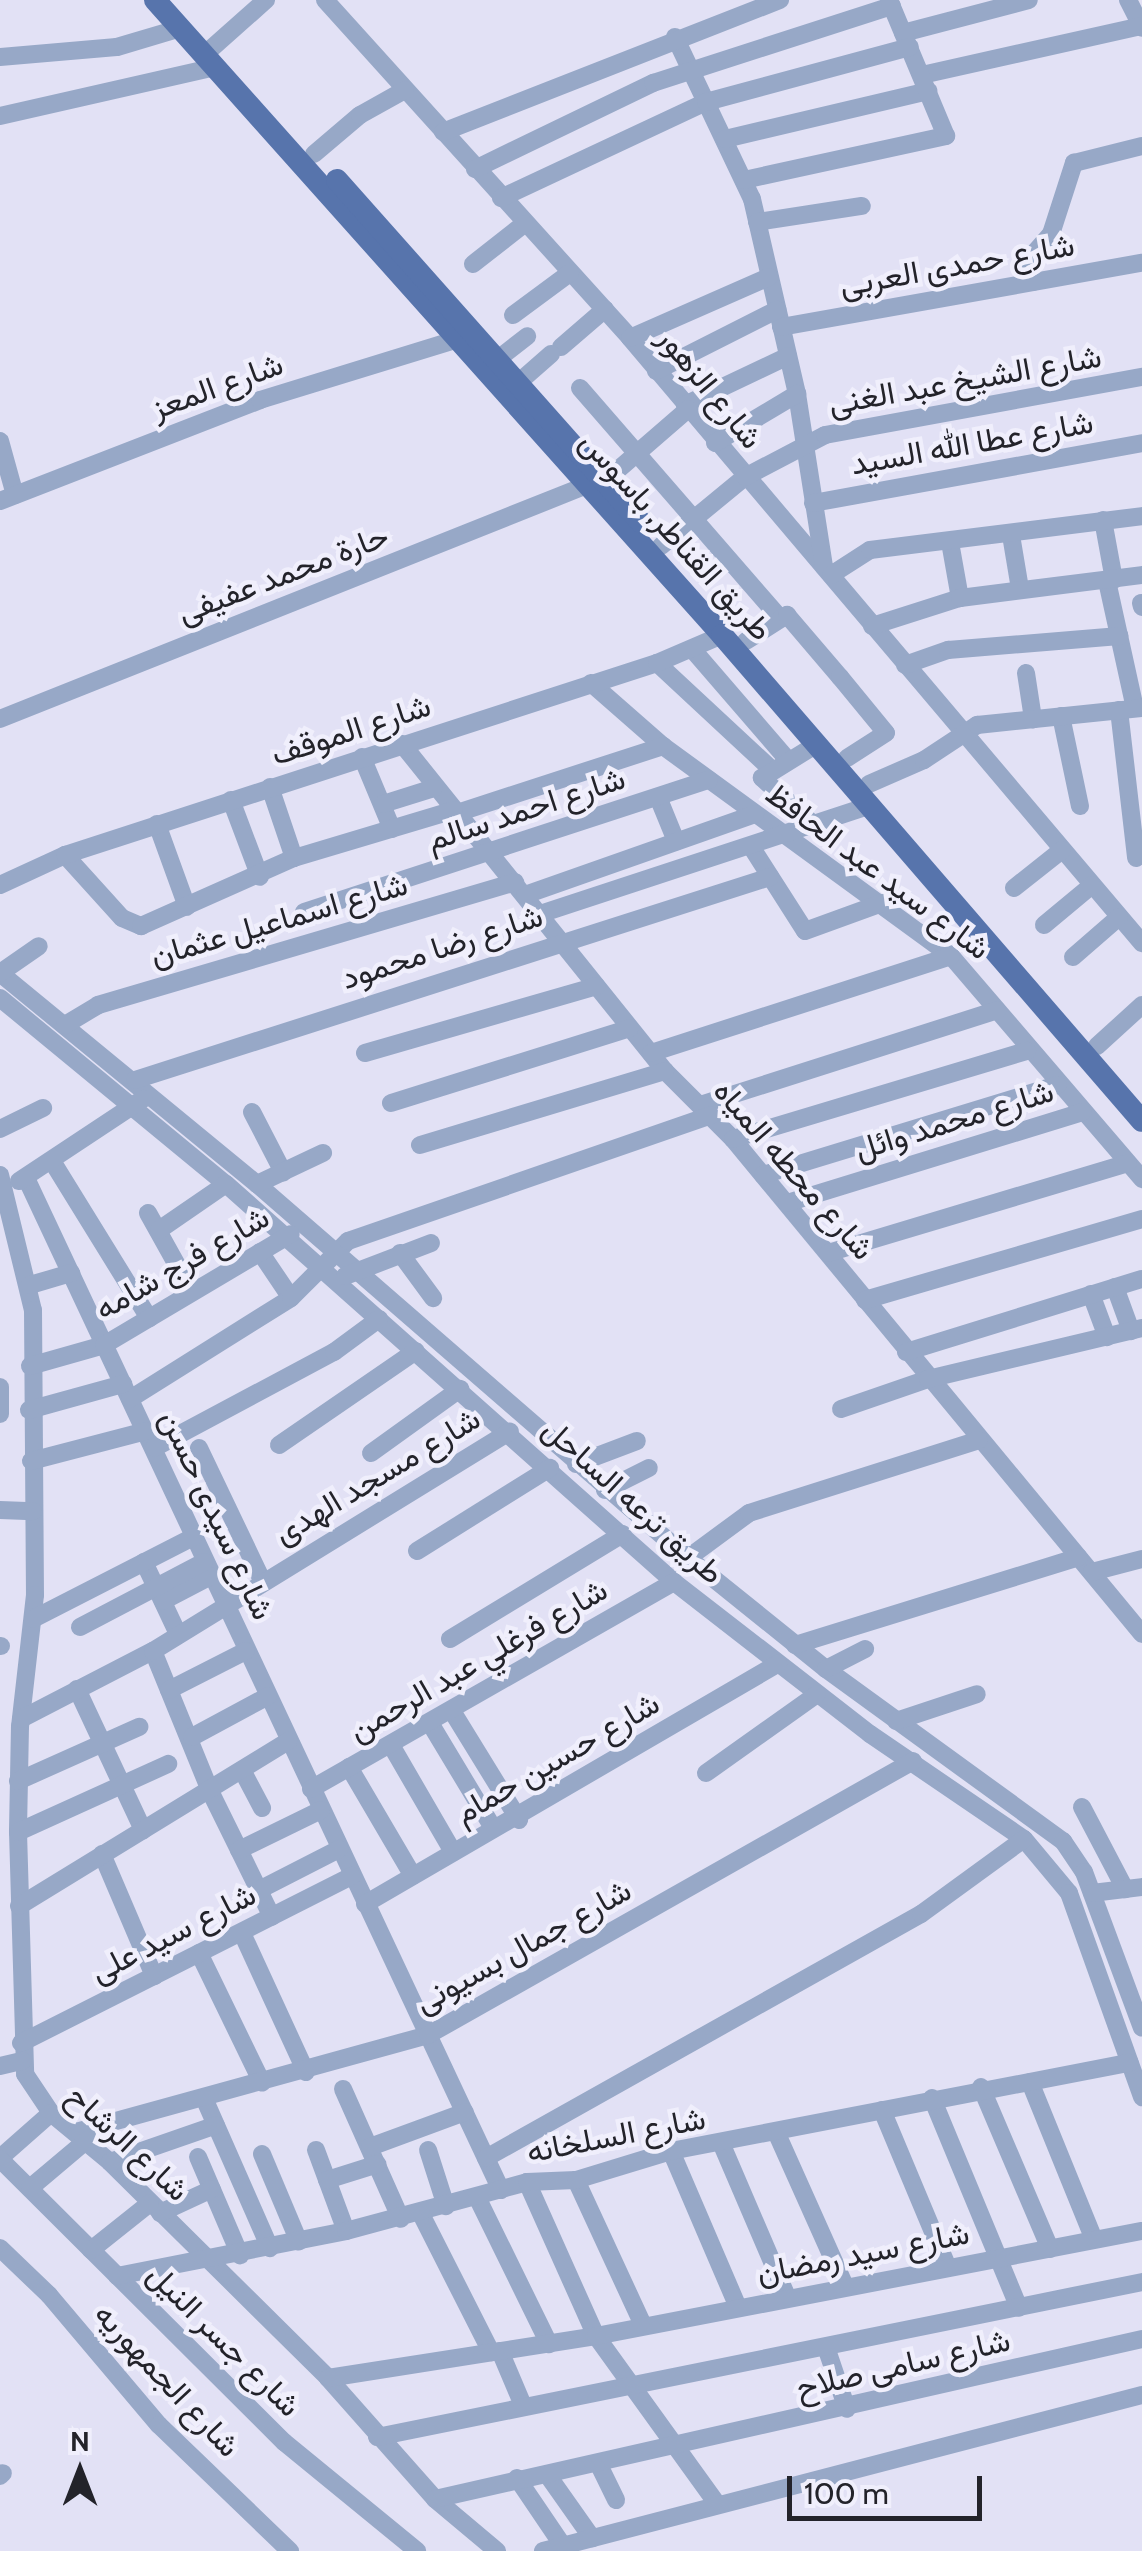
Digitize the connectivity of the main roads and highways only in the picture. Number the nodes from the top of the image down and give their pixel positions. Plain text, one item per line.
1 (155, 0) edge
2 (176, 0) edge
3 (212, 56) junction
4 (596, 483) junction
5 (870, 794) junction
6 (1142, 1099) edge
7 (1142, 1121) edge

1 - 3 main road, طريق القناطر, باسوس
2 - 3 main road, طريق القناطر, باسوس
3 - 4 main road, طريق القناطر, باسوس
3 - 4 main road, طريق القناطر, باسوس
4 - 5 main road, طريق القناطر, باسوس
4 - 5 main road, طريق القناطر, باسوس
5 - 6 main road, طريق القناطر, باسوس
5 - 7 main road, طريق القناطر, باسوس

